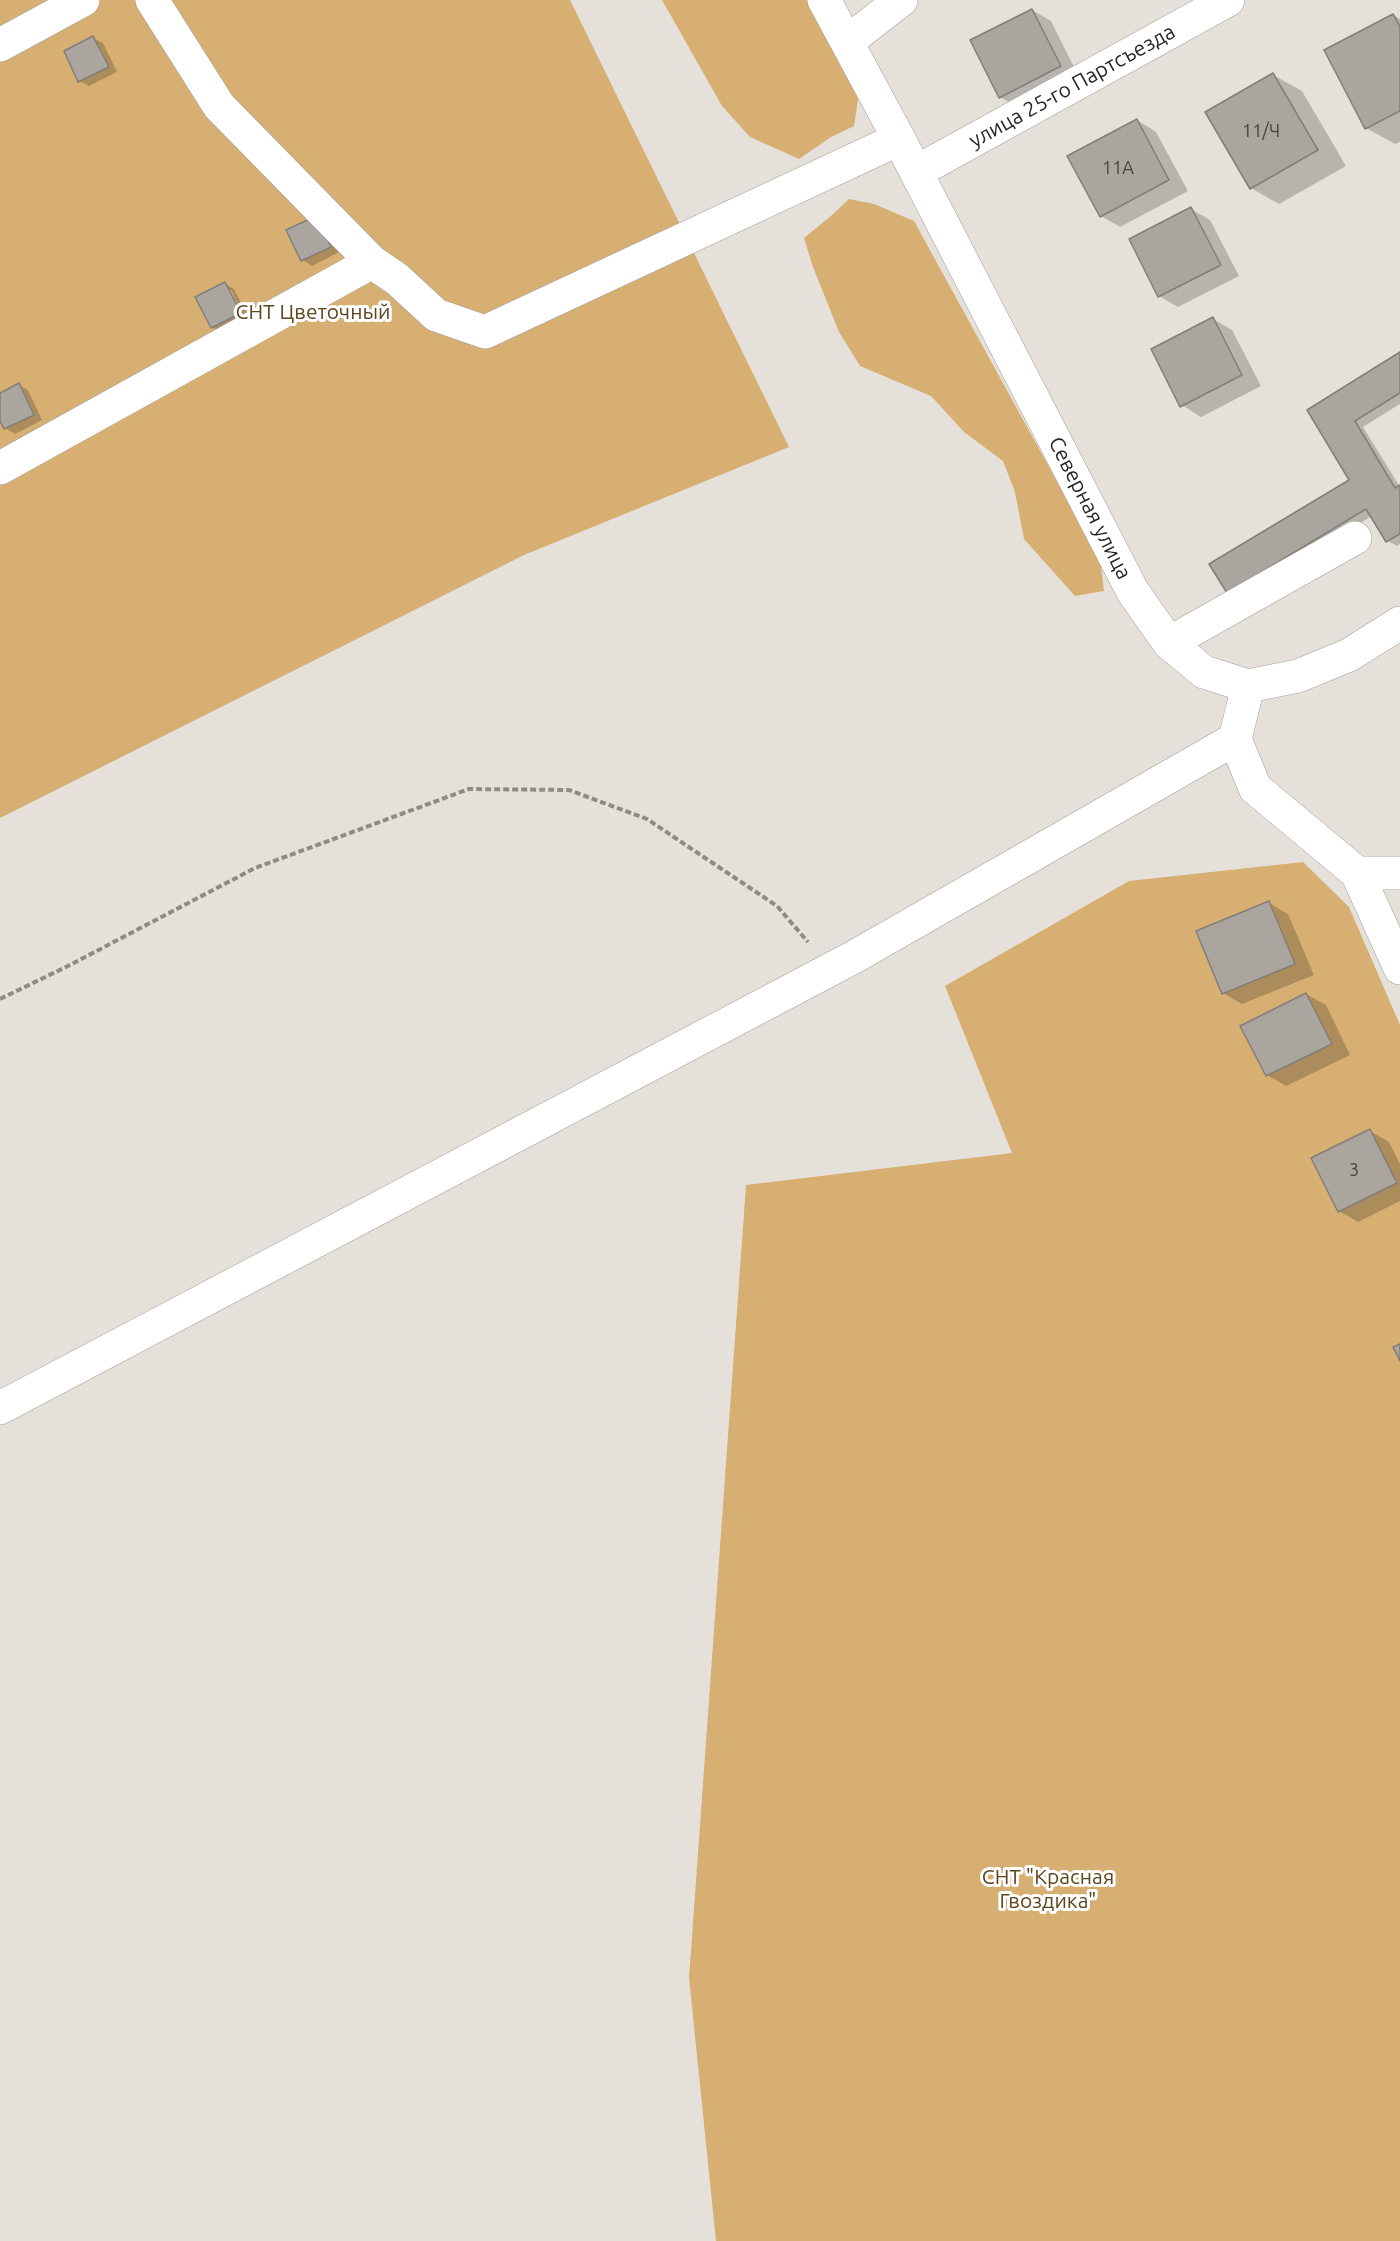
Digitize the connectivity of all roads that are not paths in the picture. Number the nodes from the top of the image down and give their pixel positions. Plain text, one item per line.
1 (83, 0) edge
2 (152, 0) edge
3 (824, 0) edge
4 (901, 0) edge
5 (1228, 0) edge
6 (847, 42) junction
7 (0, 45) edge
8 (899, 139) junction
9 (916, 172) junction
10 (372, 262) junction
11 (0, 468) edge
12 (1355, 537) dead end
13 (1400, 623) edge
14 (1169, 643) junction
15 (1248, 686) junction
16 (1235, 739) junction
17 (1357, 873) junction
18 (1400, 873) edge
19 (1400, 968) edge
20 (0, 1408) edge

1 - 7 street
2 - 10 street
3 - 6 street, Северная улица
4 - 6 street
5 - 9 street, улица 25-го Партсъезда
6 - 8 street, Северная улица
8 - 9 street, Северная улица
8 - 10 street
9 - 14 street, Северная улица
10 - 11 street
12 - 14 street
13 - 15 street, Северная улица
14 - 15 street, Северная улица
15 - 16 street
16 - 17 street
16 - 20 street
17 - 18 street
17 - 19 street

